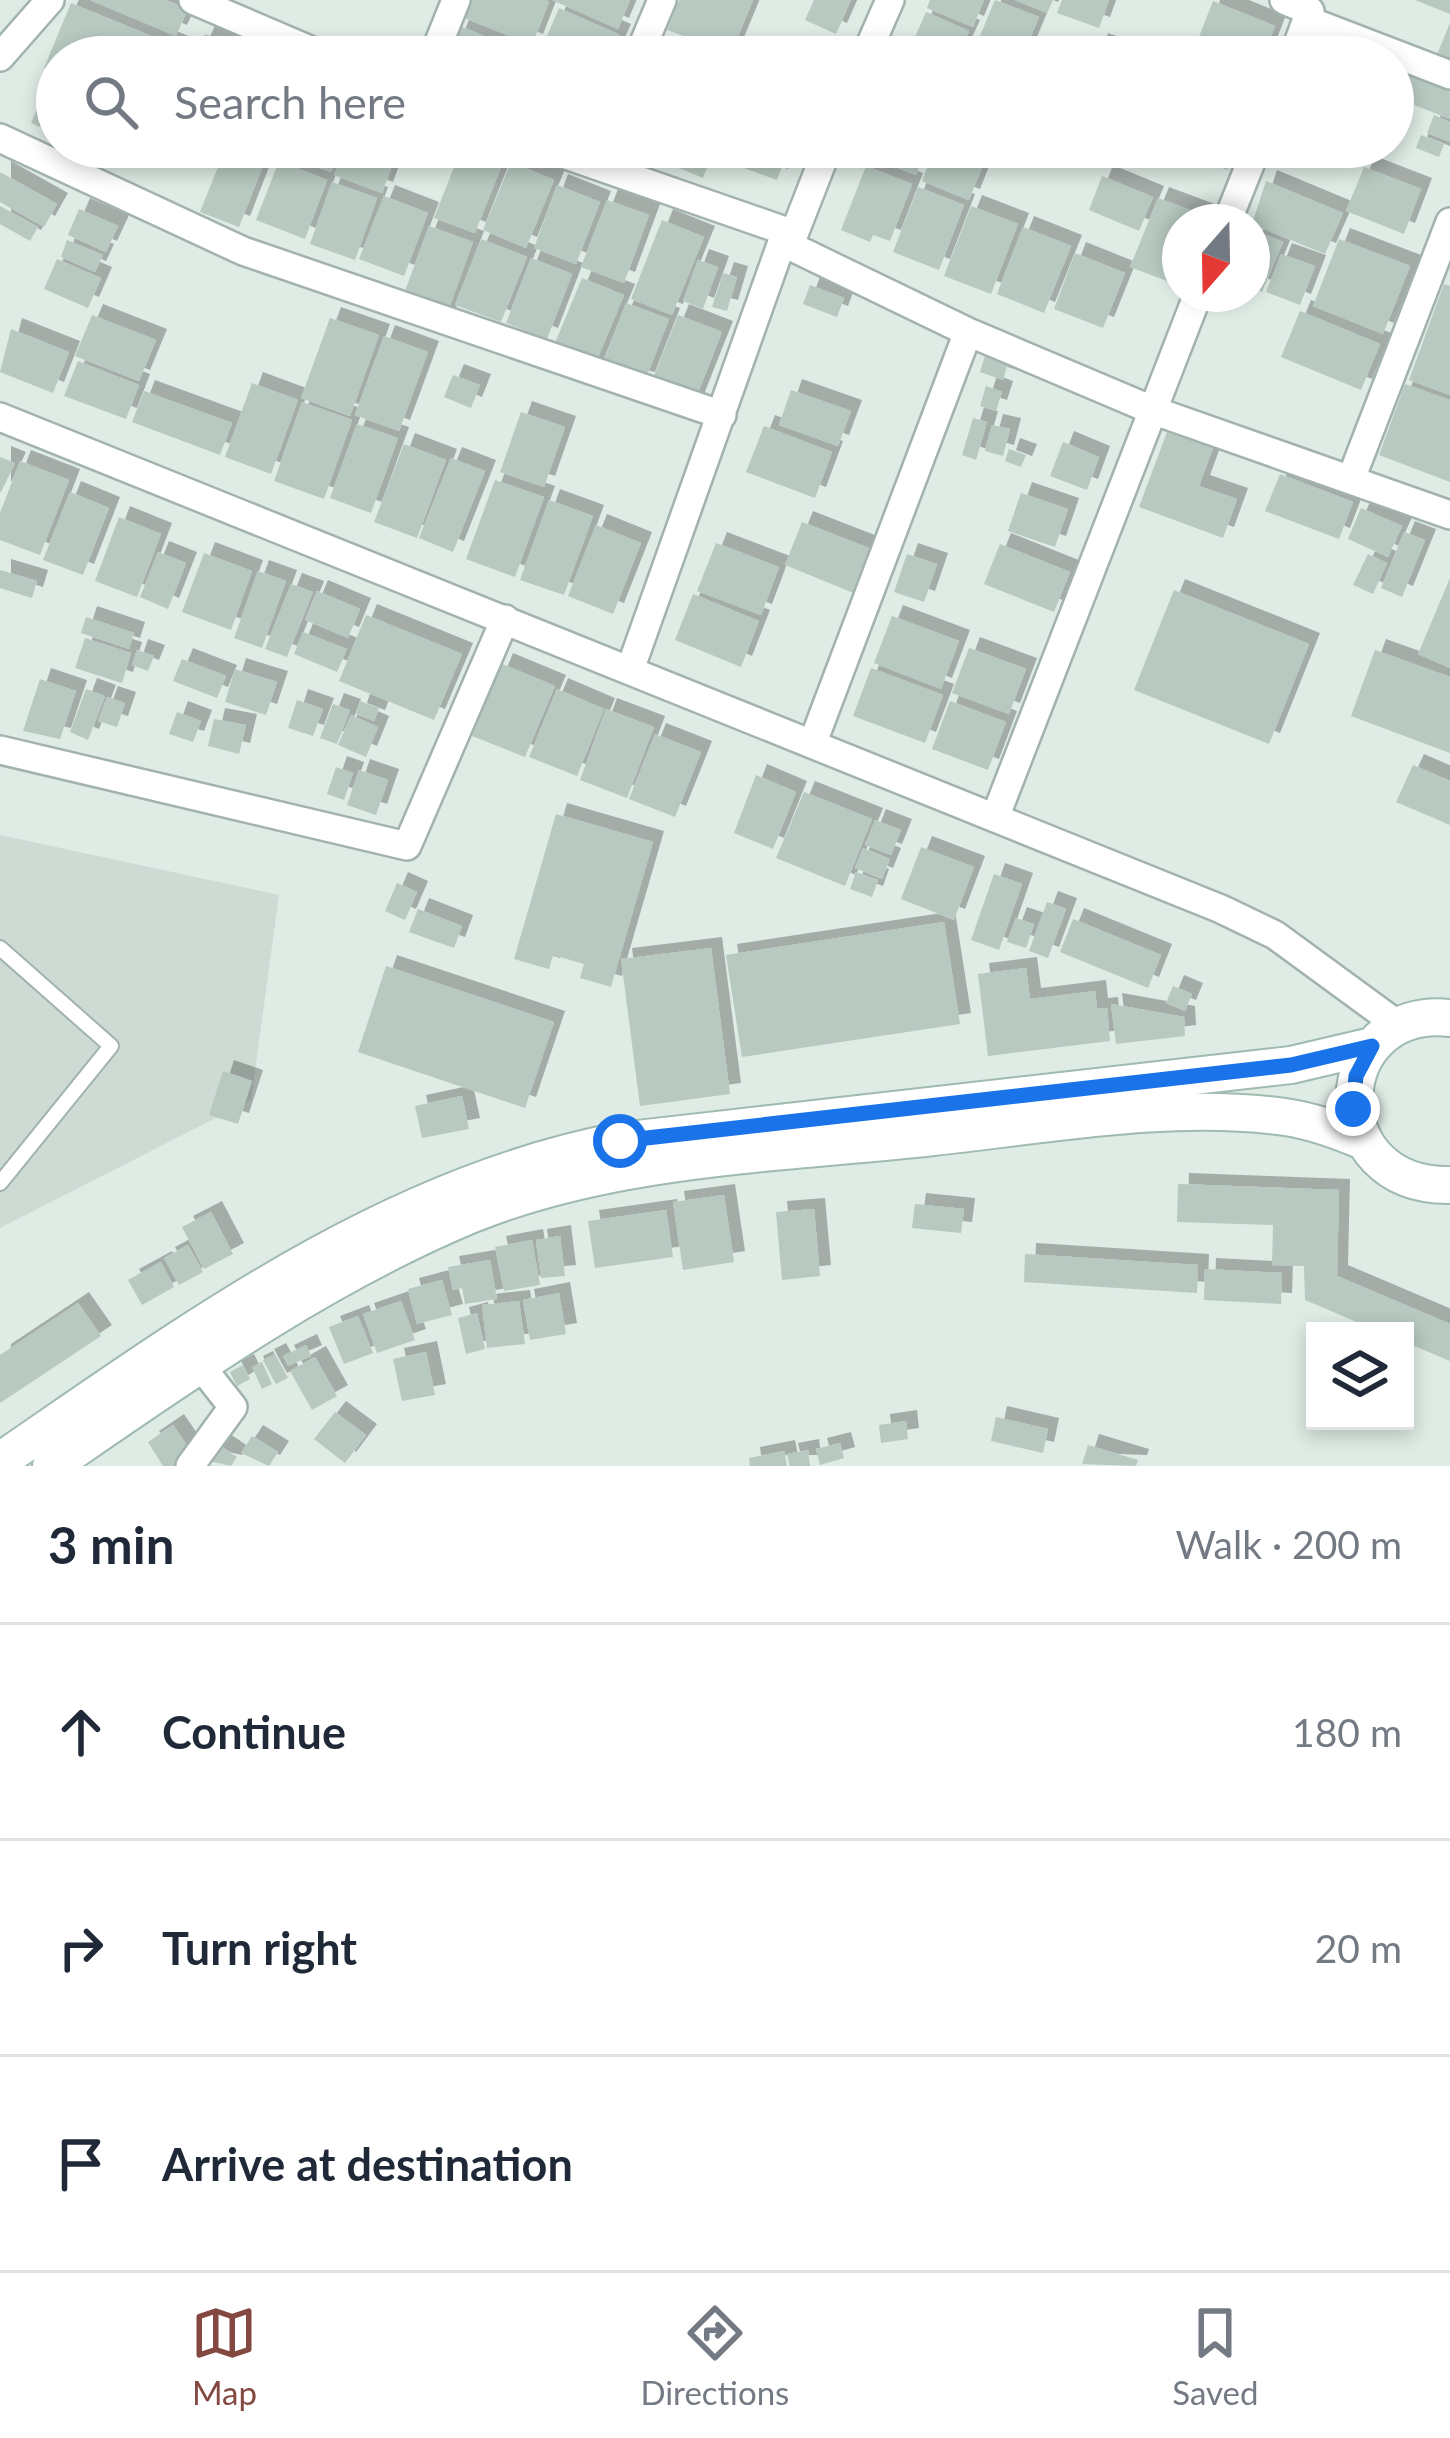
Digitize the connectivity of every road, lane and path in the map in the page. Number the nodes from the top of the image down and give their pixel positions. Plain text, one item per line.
1 (50, 0) edge
2 (193, 0) edge
3 (456, 0) edge
4 (662, 0) edge
5 (890, 0) edge
6 (1284, 0) edge
7 (227, 7) edge
8 (1307, 20) junction
9 (284, 36) edge
10 (441, 36) edge
11 (647, 36) edge
12 (874, 36) edge
13 (1301, 36) edge
14 (1349, 36) edge
15 (0, 57) edge
16 (1414, 61) edge
17 (1450, 75) edge
18 (0, 138) edge
19 (36, 155) edge
20 (65, 168) edge
21 (623, 168) edge
22 (819, 168) edge
23 (1249, 168) edge
24 (1234, 204) edge
25 (1450, 222) edge
26 (788, 238) junction
27 (1191, 312) edge
28 (968, 332) junction
29 (1152, 410) junction
30 (722, 415) junction
31 (0, 417) edge
32 (1351, 479) junction
33 (1450, 515) edge
34 (506, 619) junction
35 (631, 668) junction
36 (813, 742) junction
37 (0, 750) edge
38 (996, 815) junction
39 (0, 948) edge
40 (1450, 1018) edge
41 (1385, 1036) junction
42 (1363, 1141) junction
43 (0, 1183) edge
44 (1432, 1183) edge
45 (1450, 1207) edge
46 (199, 1364) junction
47 (0, 1461) edge
48 (51, 1466) edge
49 (190, 1466) edge

1 - 15 street
2 - 7 street
3 - 10 street
4 - 11 street
5 - 12 street
6 - 8 street
7 - 9 street
8 - 13 street
8 - 14 street
16 - 17 street
18 - 19 street
20 - 30 street
21 - 26 street
22 - 26 street
23 - 24 street
25 - 32 street
26 - 28 street
26 - 30 street
27 - 29 street
28 - 29 street
28 - 36 street
29 - 32 street
29 - 38 street
30 - 35 street
31 - 34 street
32 - 33 street
34 - 35 street
34 - 37 street
35 - 36 street
36 - 38 street
38 - 41 street
39 - 43 lane
40 - 41 main road
41 - 42 main road
41 - 47 main road
42 - 44 main road
42 - 46 main road
44 - 45 main road
46 - 48 main road
46 - 49 street

